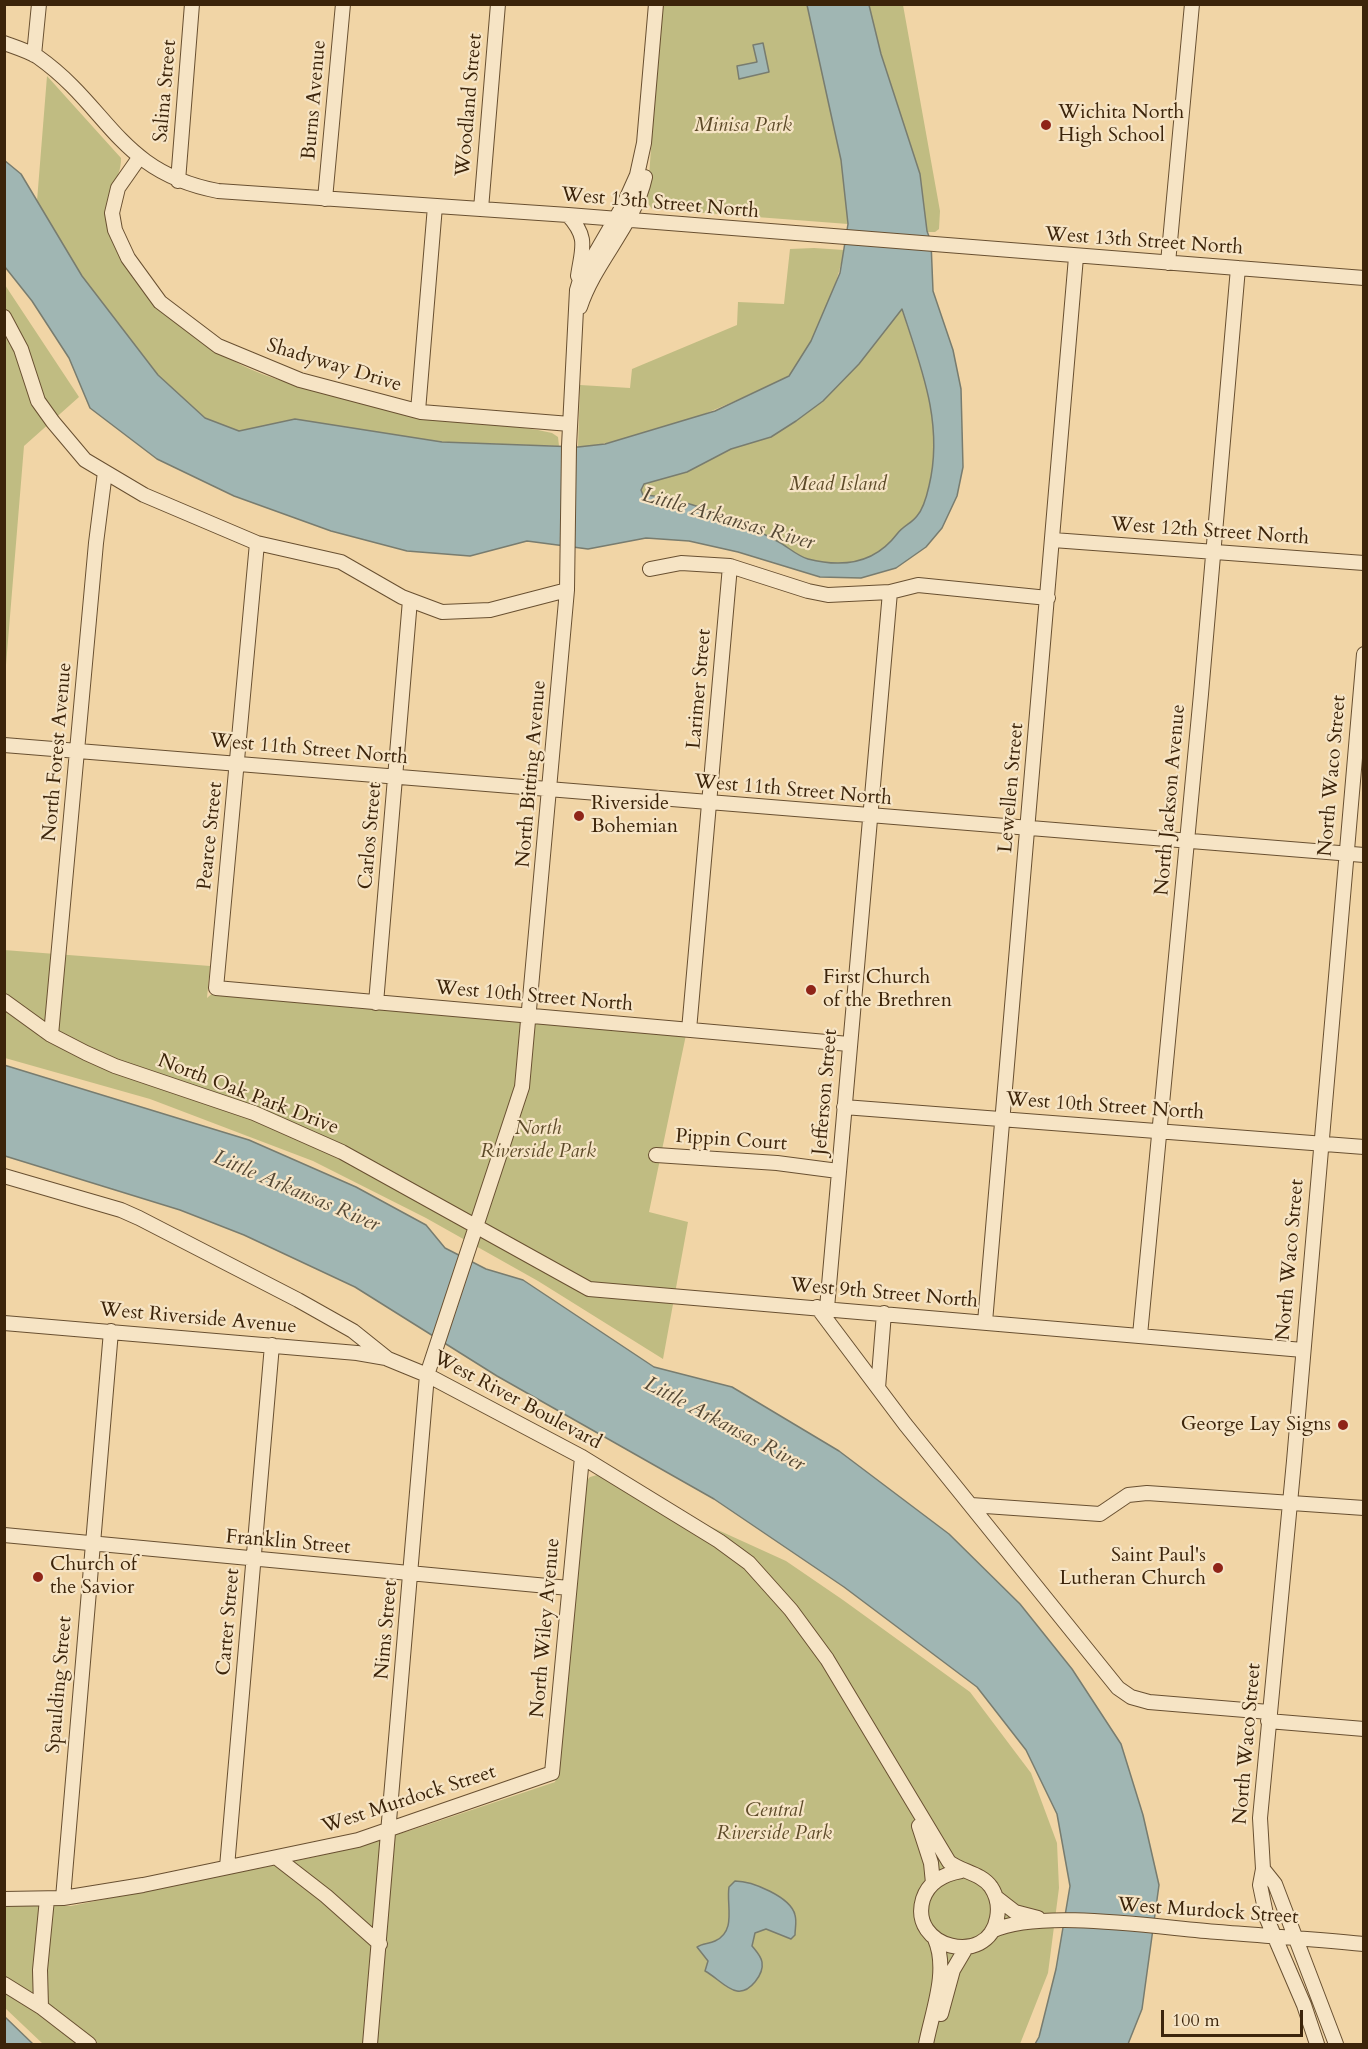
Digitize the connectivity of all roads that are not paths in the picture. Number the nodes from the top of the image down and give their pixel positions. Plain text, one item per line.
1 (39, 4) edge
2 (192, 4) edge
3 (343, 4) edge
4 (498, 4) edge
5 (656, 4) edge
6 (1192, 4) edge
7 (4, 43) edge
8 (34, 55) junction
9 (644, 143) junction
10 (140, 158) junction
11 (178, 181) junction
12 (644, 182) junction
13 (325, 199) junction
14 (435, 206) junction
15 (481, 209) junction
16 (568, 215) junction
17 (620, 219) junction
18 (658, 223) junction
19 (1076, 257) junction
20 (1168, 263) junction
21 (1238, 268) junction
22 (1364, 278) edge
23 (577, 290) junction
24 (4, 317) edge
25 (577, 317) junction
26 (418, 411) junction
27 (570, 424) junction
28 (105, 471) junction
29 (1053, 540) junction
30 (257, 543) junction
31 (1213, 552) junction
32 (1364, 564) edge
33 (730, 566) junction
34 (650, 570) dead end
35 (567, 590) junction
36 (890, 592) junction
37 (1048, 598) junction
38 (410, 600) junction
39 (1364, 654) edge
40 (4, 745) edge
41 (77, 751) junction
42 (238, 763) junction
43 (395, 776) junction
44 (550, 790) junction
45 (710, 804) junction
46 (870, 817) junction
47 (1028, 830) junction
48 (1187, 842) junction
49 (1346, 854) junction
50 (1364, 855) edge
51 (216, 988) joint
52 (4, 1001) edge
53 (376, 1003) junction
54 (528, 1016) junction
55 (689, 1030) junction
56 (51, 1035) junction
57 (849, 1044) junction
58 (843, 1107) junction
59 (1003, 1119) junction
60 (1160, 1130) junction
61 (1321, 1143) junction
62 (1364, 1147) edge
63 (656, 1155) dead end
64 (838, 1171) junction
65 (4, 1176) edge
66 (478, 1228) junction
67 (822, 1308) junction
68 (884, 1313) junction
69 (985, 1322) junction
70 (4, 1323) edge
71 (111, 1331) junction
72 (1140, 1335) junction
73 (272, 1345) junction
74 (1303, 1350) junction
75 (388, 1359) junction
76 (427, 1375) junction
77 (878, 1388) junction
78 (582, 1457) junction
79 (1290, 1502) junction
80 (971, 1505) junction
81 (1364, 1508) edge
82 (4, 1535) edge
83 (91, 1543) junction
84 (254, 1560) junction
85 (412, 1574) junction
86 (569, 1587) junction
87 (1269, 1717) junction
88 (1364, 1729) edge
89 (552, 1773) joint
90 (906, 1793) junction
91 (388, 1831) junction
92 (277, 1858) junction
93 (227, 1867) junction
94 (1263, 1869) junction
95 (961, 1871) junction
96 (933, 1882) junction
97 (63, 1898) junction
98 (997, 1898) junction
99 (4, 1899) edge
100 (47, 1899) junction
101 (1049, 1920) junction
102 (992, 1932) junction
103 (1272, 1936) junction
104 (1295, 1937) junction
105 (935, 1940) junction
106 (380, 1944) junction
107 (1364, 1944) edge
108 (966, 1948) junction
109 (4, 1984) edge
110 (41, 2007) junction
111 (89, 2044) edge
112 (370, 2044) edge
113 (926, 2044) edge
114 (933, 2044) edge
115 (1317, 2044) edge
116 (1336, 2044) edge

1 - 8 street
2 - 11 street, Salina Street
3 - 13 street, Burns Avenue
4 - 15 street, Woodland Street
5 - 9 street
6 - 20 street
7 - 8 street, West 13th Street North
8 - 10 street, West 13th Street North
9 - 12 street
9 - 17 street
10 - 11 street, West 13th Street North
10 - 26 street, Shadyway Drive
11 - 13 street, West 13th Street North
12 - 17 street
12 - 18 street
13 - 14 street, West 13th Street North
14 - 15 street, West 13th Street North
14 - 26 street
15 - 16 street, West 13th Street North
16 - 17 street, West 13th Street North
16 - 23 street
17 - 18 street, West 13th Street North
17 - 23 street, North Bitting Avenue
17 - 25 street, North Bitting Avenue
18 - 19 street, West 13th Street North
19 - 20 street, West 13th Street North
19 - 29 street, Lewellen Street
20 - 21 street, West 13th Street North
21 - 22 street, West 13th Street North
21 - 31 street, North Jackson Avenue
23 - 25 street, North Bitting Avenue
24 - 28 street
25 - 27 street, North Bitting Avenue
26 - 27 street, Shadyway Drive
27 - 35 street, North Bitting Avenue
28 - 30 street
28 - 41 street, North Forest Avenue
29 - 31 street, West 12th Street North
29 - 37 street, Lewellen Street
30 - 38 street
30 - 42 street, Pearce Street
31 - 32 street, West 12th Street North
31 - 48 street, North Jackson Avenue
33 - 34 street
33 - 36 street
33 - 45 street, Larimer Street
35 - 38 street
35 - 44 street, North Bitting Avenue
36 - 37 street
36 - 46 street, Jefferson Street
37 - 47 street, Lewellen Street
38 - 43 street, Carlos Street
39 - 49 street, North Waco Street
40 - 41 street, West 11th Street North
41 - 42 street, West 11th Street North
41 - 56 street, North Forest Avenue
42 - 43 street, West 11th Street North
42 - 51 street, Pearce Street
43 - 44 street, West 11th Street North
43 - 53 street, Carlos Street
44 - 45 street, West 11th Street North
44 - 54 street, North Bitting Avenue
45 - 46 street, West 11th Street North
45 - 55 street, Larimer Street
46 - 47 street, West 11th Street North
46 - 57 street, Jefferson Street
47 - 48 street, West 11th Street North
47 - 59 street, Lewellen Street
48 - 49 street, West 11th Street North
48 - 60 street, North Jackson Avenue
49 - 50 street, West 11th Street North
49 - 61 street, North Waco Street
51 - 53 street, West 10th Street North
52 - 56 street, North Oak Park Drive
53 - 54 street, West 10th Street North
54 - 55 street, West 10th Street North
54 - 66 street, North Bitting Avenue
55 - 57 street, West 10th Street North
56 - 66 street, North Oak Park Drive
57 - 58 street, Jefferson Street
58 - 59 street, West 10th Street North
58 - 64 street, Jefferson Street
59 - 60 street, West 10th Street North
59 - 69 street, Lewellen Street
60 - 61 street, West 10th Street North
60 - 72 street, North Jackson Avenue
61 - 62 street, West 10th Street North
61 - 74 street, North Waco Street
63 - 64 street, Pippin Court
64 - 67 street, Jefferson Street
65 - 75 street, West River Boulevard
66 - 67 street, West 9th Street North
66 - 76 street, Nims Street
67 - 68 street, West 9th Street North
67 - 77 street
68 - 69 street, West 9th Street North
68 - 77 street
69 - 72 street, West 9th Street North
70 - 71 street, West Riverside Avenue
71 - 73 street, West Riverside Avenue
71 - 83 street, Spaulding Street
72 - 74 street, West 9th Street North
73 - 75 street, West Riverside Avenue
73 - 84 street, Carter Street
74 - 79 street, North Waco Street
75 - 76 street, West River Boulevard
76 - 78 street, West River Boulevard
76 - 85 street, Nims Street
77 - 80 street
78 - 86 street, North Wiley Avenue
78 - 90 street, West River Boulevard
79 - 80 street
79 - 81 street
79 - 87 street, North Waco Street
80 - 87 street
82 - 83 street, Franklin Street
83 - 84 street, Franklin Street
83 - 97 street, Spaulding Street
84 - 85 street, Franklin Street
84 - 93 street, Carter Street
85 - 86 street, Franklin Street
85 - 91 street, Nims Street
86 - 89 street, North Wiley Avenue
87 - 88 street
87 - 94 street, North Waco Street
89 - 91 street, West Murdock Street
90 - 95 street, West River Boulevard
90 - 96 street, West River Boulevard
91 - 92 street, West Murdock Street
91 - 106 street, Nims Street
92 - 93 street, West Murdock Street
92 - 106 street
93 - 97 street, West Murdock Street
94 - 103 street, North Waco Street
94 - 104 street, North Waco Street
95 - 96 street
95 - 98 street, West Murdock Street
96 - 105 street
97 - 100 street, West Murdock Street
98 - 101 street, West Murdock Street
98 - 102 street
99 - 100 street, West Murdock Street
100 - 110 street
101 - 102 street, West Murdock Street
101 - 103 street, West Murdock Street
102 - 108 street, West Murdock Street
103 - 104 street, West Murdock Street
103 - 115 street, North Waco Street
104 - 107 street, West Murdock Street
104 - 116 street, North Waco Street
105 - 108 street
105 - 113 street
106 - 112 street, Nims Street
108 - 114 street
109 - 110 street
110 - 111 street

